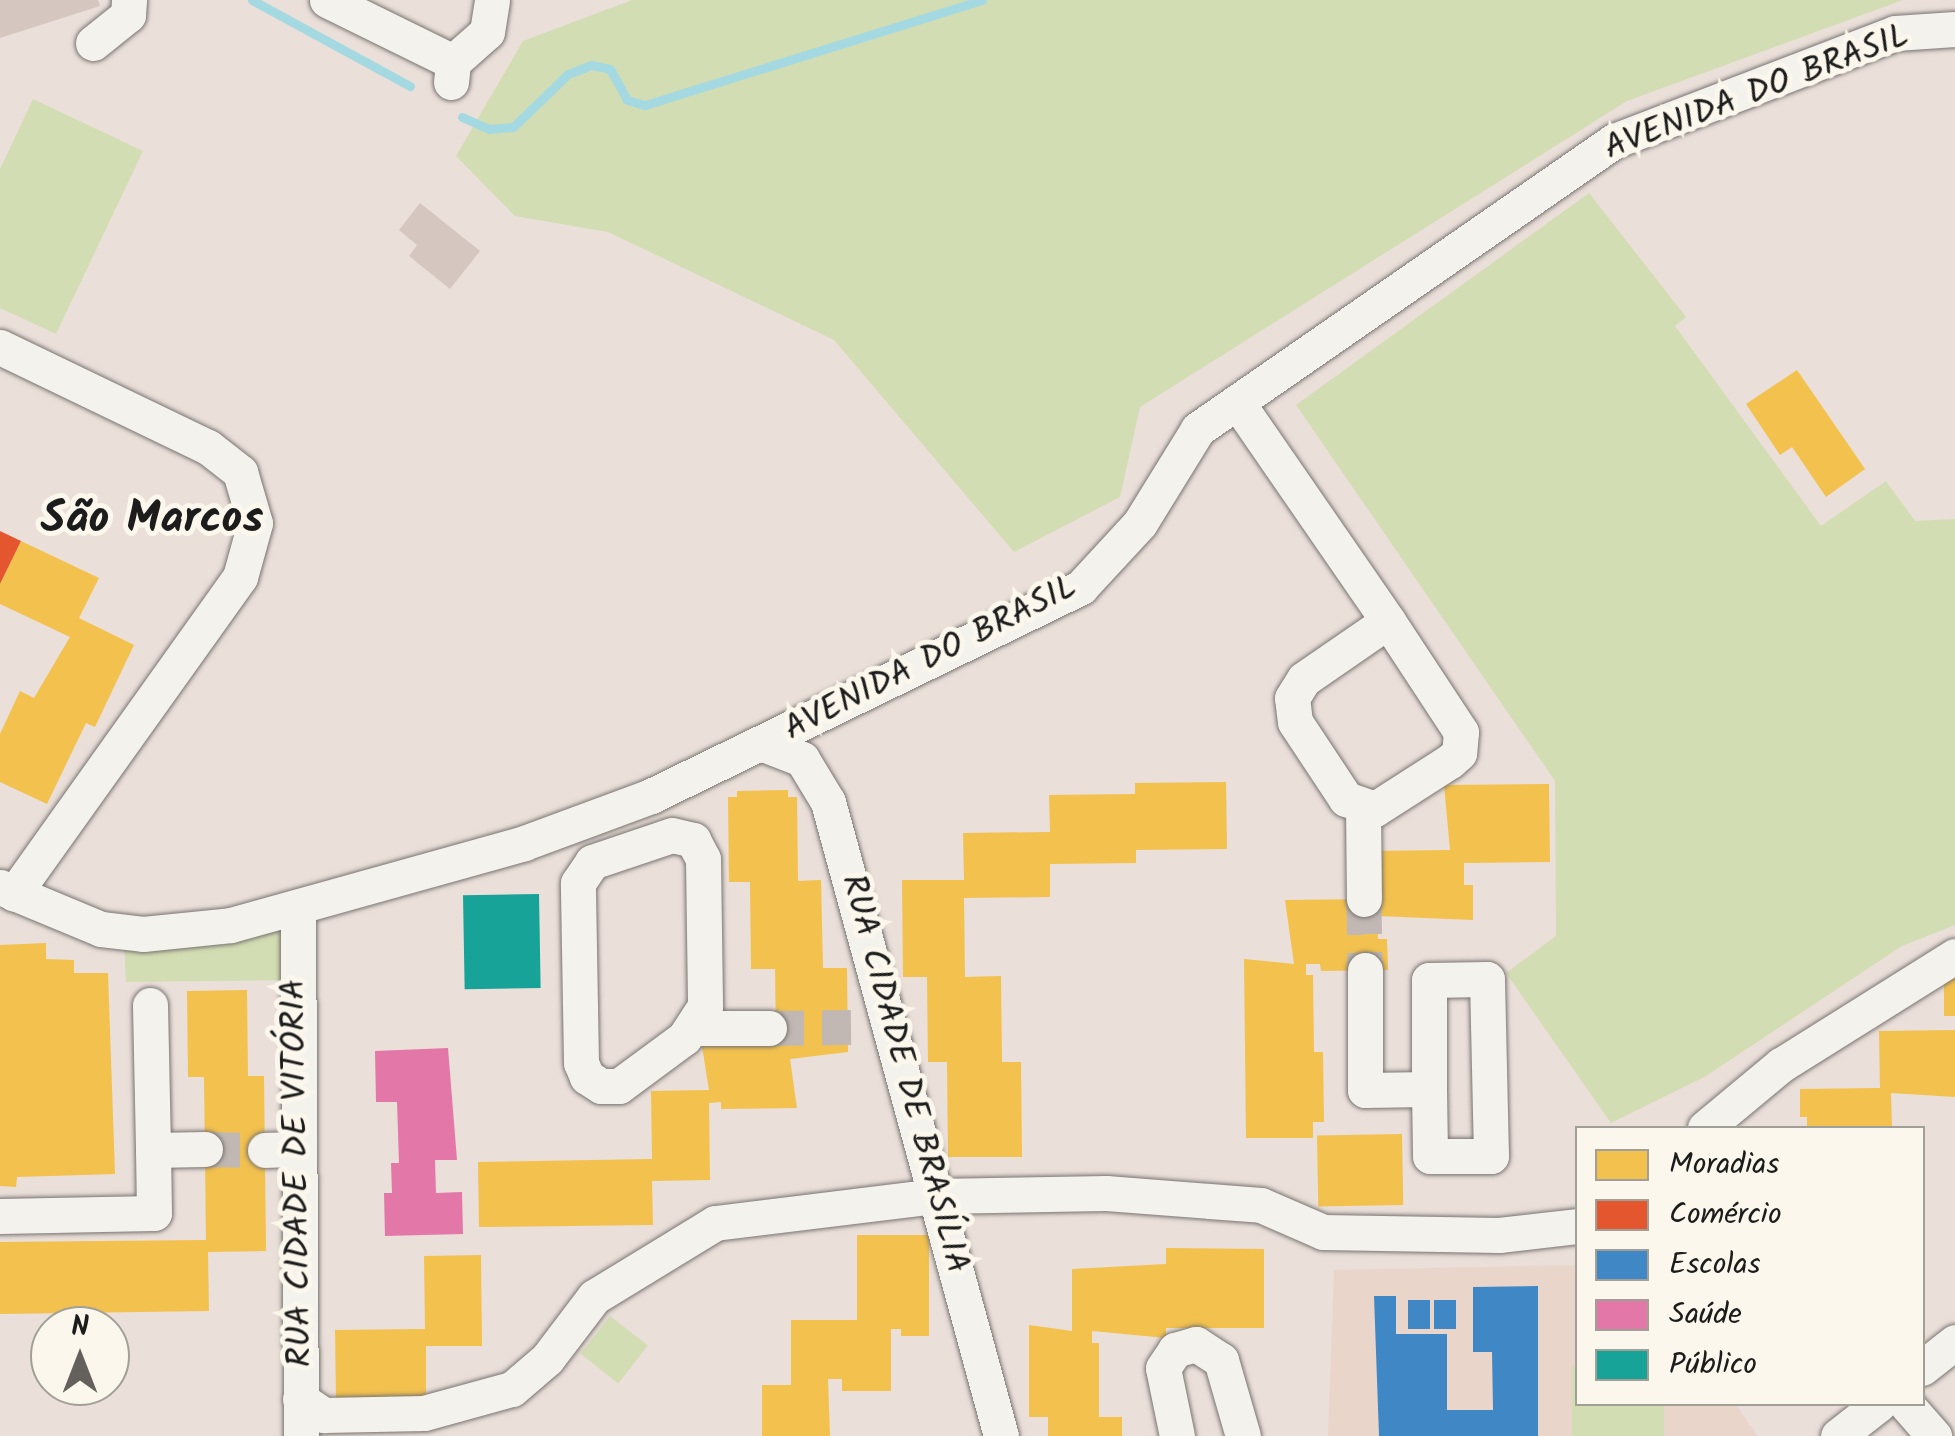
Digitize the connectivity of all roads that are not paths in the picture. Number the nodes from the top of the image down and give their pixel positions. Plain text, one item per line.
1 (129, 0) edge
2 (327, 0) edge
3 (492, 0) edge
4 (1955, 30) edge
5 (94, 44) dead end
6 (0, 347) edge
7 (1237, 402) junction
8 (1388, 621) junction
9 (764, 744) junction
10 (1363, 807) junction
11 (7, 890) edge
12 (1364, 899) tunnel mouth
13 (298, 910) junction
14 (1955, 956) edge
15 (1365, 970) tunnel mouth
16 (150, 1005) dead end
17 (696, 1028) junction
18 (769, 1028) tunnel mouth
19 (1430, 1089) junction
20 (1707, 1126) edge
21 (204, 1149) tunnel mouth
22 (153, 1150) junction
23 (936, 1196) junction
24 (0, 1216) edge
25 (1575, 1226) edge
26 (1955, 1342) edge
27 (1925, 1366) edge
28 (300, 1400) junction
29 (1876, 1406) edge
30 (1908, 1406) edge
31 (301, 1436) edge
32 (1001, 1436) edge
33 (1177, 1436) edge
34 (1243, 1436) edge
35 (1838, 1436) edge
36 (1934, 1436) edge

1 - 5 street
2 - 3 street
4 - 7 street, AVENIDA DO BRASIL
6 - 11 street
7 - 8 street
7 - 9 street, AVENIDA DO BRASIL
8 - 10 street
8 - 10 street
9 - 13 street, AVENIDA DO BRASIL
9 - 23 street, RUA CIDADE DE BRASÍLIA
10 - 12 street
11 - 13 street, AVENIDA DO BRASIL
13 - 28 street, RUA CIDADE DE VITÓRIA
14 - 20 street
15 - 19 street
16 - 22 street
17 - 17 street
17 - 18 street
19 - 19 street
21 - 22 street
22 - 24 street
23 - 25 street
23 - 28 street
23 - 32 street, RUA CIDADE DE BRASÍLIA
26 - 27 street
28 - 31 street, RUA CIDADE DE VITÓRIA
29 - 35 street
30 - 36 street
33 - 34 street

